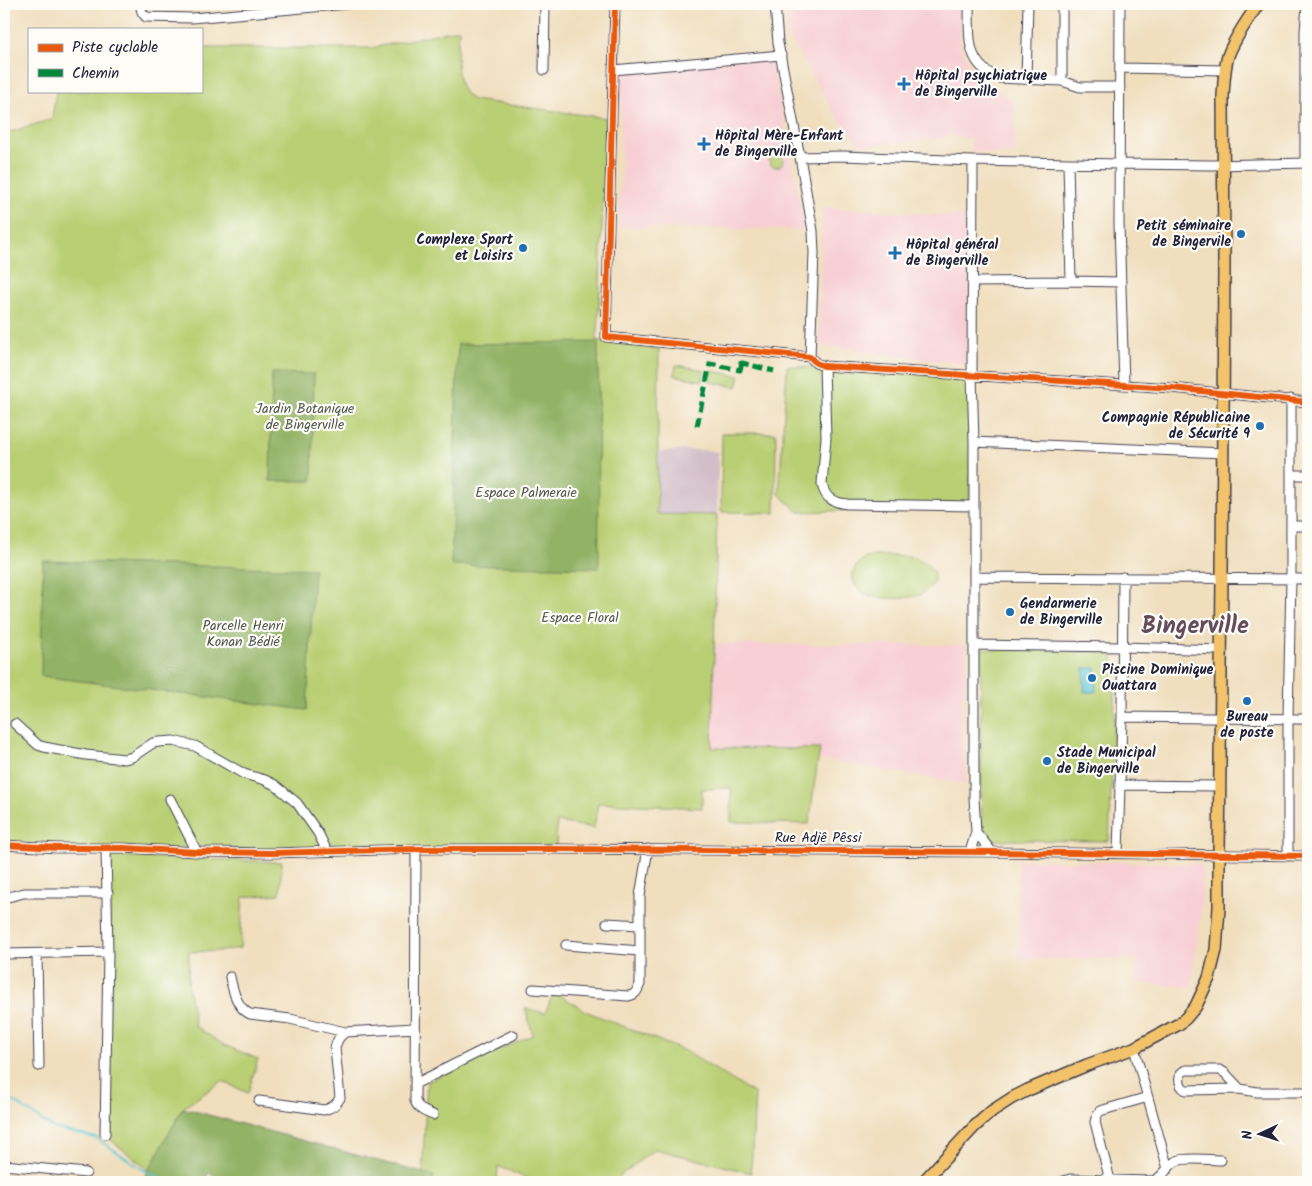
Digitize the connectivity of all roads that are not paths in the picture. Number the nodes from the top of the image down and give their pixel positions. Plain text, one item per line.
1 (140, 4) edge
2 (348, 4) edge
3 (545, 4) edge
4 (615, 4) edge
5 (775, 4) edge
6 (969, 4) edge
7 (1028, 4) edge
8 (1062, 4) edge
9 (1120, 4) edge
10 (1258, 4) edge
11 (1306, 4) edge
12 (287, 7) edge
13 (781, 55) junction
14 (1120, 68) junction
15 (544, 70) dead end
16 (613, 70) junction
17 (1225, 70) junction
18 (1026, 80) junction
19 (1062, 81) junction
20 (1120, 87) junction
21 (800, 157) junction
22 (973, 161) junction
23 (1307, 163) edge
24 (1068, 164) junction
25 (1120, 164) junction
26 (1222, 165) junction
27 (1071, 281) junction
28 (972, 282) junction
29 (1121, 282) junction
30 (810, 357) junction
31 (824, 366) junction
32 (972, 375) junction
33 (1124, 384) junction
34 (1223, 392) junction
35 (1291, 399) junction
36 (1308, 402) edge
37 (974, 442) junction
38 (1223, 453) junction
39 (1291, 475) junction
40 (1308, 475) edge
41 (974, 506) junction
42 (1291, 526) junction
43 (1308, 526) edge
44 (974, 577) junction
45 (1123, 577) junction
46 (1222, 578) junction
47 (1291, 579) junction
48 (1308, 579) edge
49 (974, 645) junction
50 (1122, 647) junction
51 (1222, 650) junction
52 (1122, 717) junction
53 (1221, 718) junction
54 (1288, 718) junction
55 (1308, 718) edge
56 (15, 724) dead end
57 (1120, 785) junction
58 (1220, 786) junction
59 (170, 799) dead end
60 (976, 832) junction
61 (4, 838) edge
62 (4, 845) edge
63 (18, 845) junction
64 (106, 848) junction
65 (416, 849) junction
66 (648, 849) junction
67 (327, 851) junction
68 (197, 852) junction
69 (970, 852) junction
70 (992, 852) junction
71 (1118, 854) junction
72 (1219, 855) junction
73 (1288, 856) junction
74 (1308, 856) edge
75 (108, 892) junction
76 (4, 898) edge
77 (607, 924) dead end
78 (640, 925) junction
79 (566, 945) dead end
80 (108, 952) junction
81 (640, 952) junction
82 (4, 954) edge
83 (37, 954) junction
84 (230, 977) dead end
85 (534, 989) dead end
86 (415, 1028) junction
87 (345, 1032) junction
88 (513, 1035) dead end
89 (1134, 1048) junction
90 (39, 1066) dead end
91 (415, 1084) junction
92 (1240, 1090) junction
93 (1308, 1092) edge
94 (1148, 1097) junction
95 (259, 1101) dead end
96 (434, 1115) dead end
97 (105, 1134) dead end
98 (1222, 1160) dead end
99 (4, 1165) edge
100 (1168, 1168) junction
101 (86, 1173) dead end
102 (1110, 1180) junction
103 (923, 1182) edge
104 (1061, 1182) edge

1 - 12 street
2 - 12 street
3 - 15 street
4 - 16 street
5 - 13 street
6 - 18 street
7 - 18 street
8 - 19 street
9 - 14 street
10 - 17 main road
11 - 23 street
13 - 16 street
13 - 21 street
14 - 17 street
14 - 20 street
16 - 30 street
17 - 26 main road
18 - 19 street
19 - 20 street
20 - 25 street
21 - 22 street
21 - 30 street
22 - 24 street
22 - 28 street
23 - 26 street
24 - 25 street
24 - 27 street
25 - 26 street
25 - 29 street
26 - 34 main road
27 - 28 street
27 - 29 street
28 - 32 street
29 - 33 street
30 - 31 street
31 - 32 street
31 - 41 street
32 - 33 street
32 - 37 street
33 - 34 street
34 - 35 street
34 - 38 main road
35 - 36 street
35 - 39 street
37 - 38 street
37 - 41 street
38 - 46 main road
39 - 40 street
39 - 42 street
41 - 44 street
42 - 43 street
42 - 47 street
44 - 45 street
44 - 49 street
45 - 46 street
45 - 50 street
46 - 47 street
46 - 51 main road
47 - 48 street
47 - 54 street
49 - 50 street
49 - 60 street
50 - 51 street
50 - 52 street
51 - 53 main road
52 - 53 street
52 - 57 street
53 - 54 street
53 - 58 main road
54 - 55 street
54 - 73 street
56 - 67 street
57 - 58 street
57 - 71 street
58 - 72 main road
59 - 68 street
60 - 69 street
60 - 70 street
61 - 63 street
62 - 63 street, Rue Adjê Pêssi
63 - 64 street, Rue Adjê Pêssi
64 - 68 street, Rue Adjê Pêssi
64 - 75 street
65 - 66 street, Rue Adjê Pêssi
65 - 67 street, Rue Adjê Pêssi
65 - 86 street
66 - 69 street, Rue Adjê Pêssi
66 - 78 street
67 - 68 street, Rue Adjê Pêssi
69 - 70 street, Rue Adjê Pêssi
70 - 71 street, Rue Adjê Pêssi
71 - 72 street, Rue Adjê Pêssi
72 - 73 street, Rue Adjê Pêssi
72 - 89 main road
73 - 74 street, Rue Adjê Pêssi
75 - 76 street
75 - 80 street
77 - 78 street
78 - 81 street
79 - 81 street
80 - 83 street
80 - 97 street
81 - 85 street
82 - 83 street
83 - 90 street
84 - 87 street
86 - 87 street
86 - 91 street
87 - 95 street
88 - 91 street
89 - 94 street
89 - 103 main road
91 - 96 street
92 - 92 street
92 - 93 street
94 - 100 street
94 - 102 street
98 - 100 street
99 - 101 street
100 - 102 street
102 - 104 street

